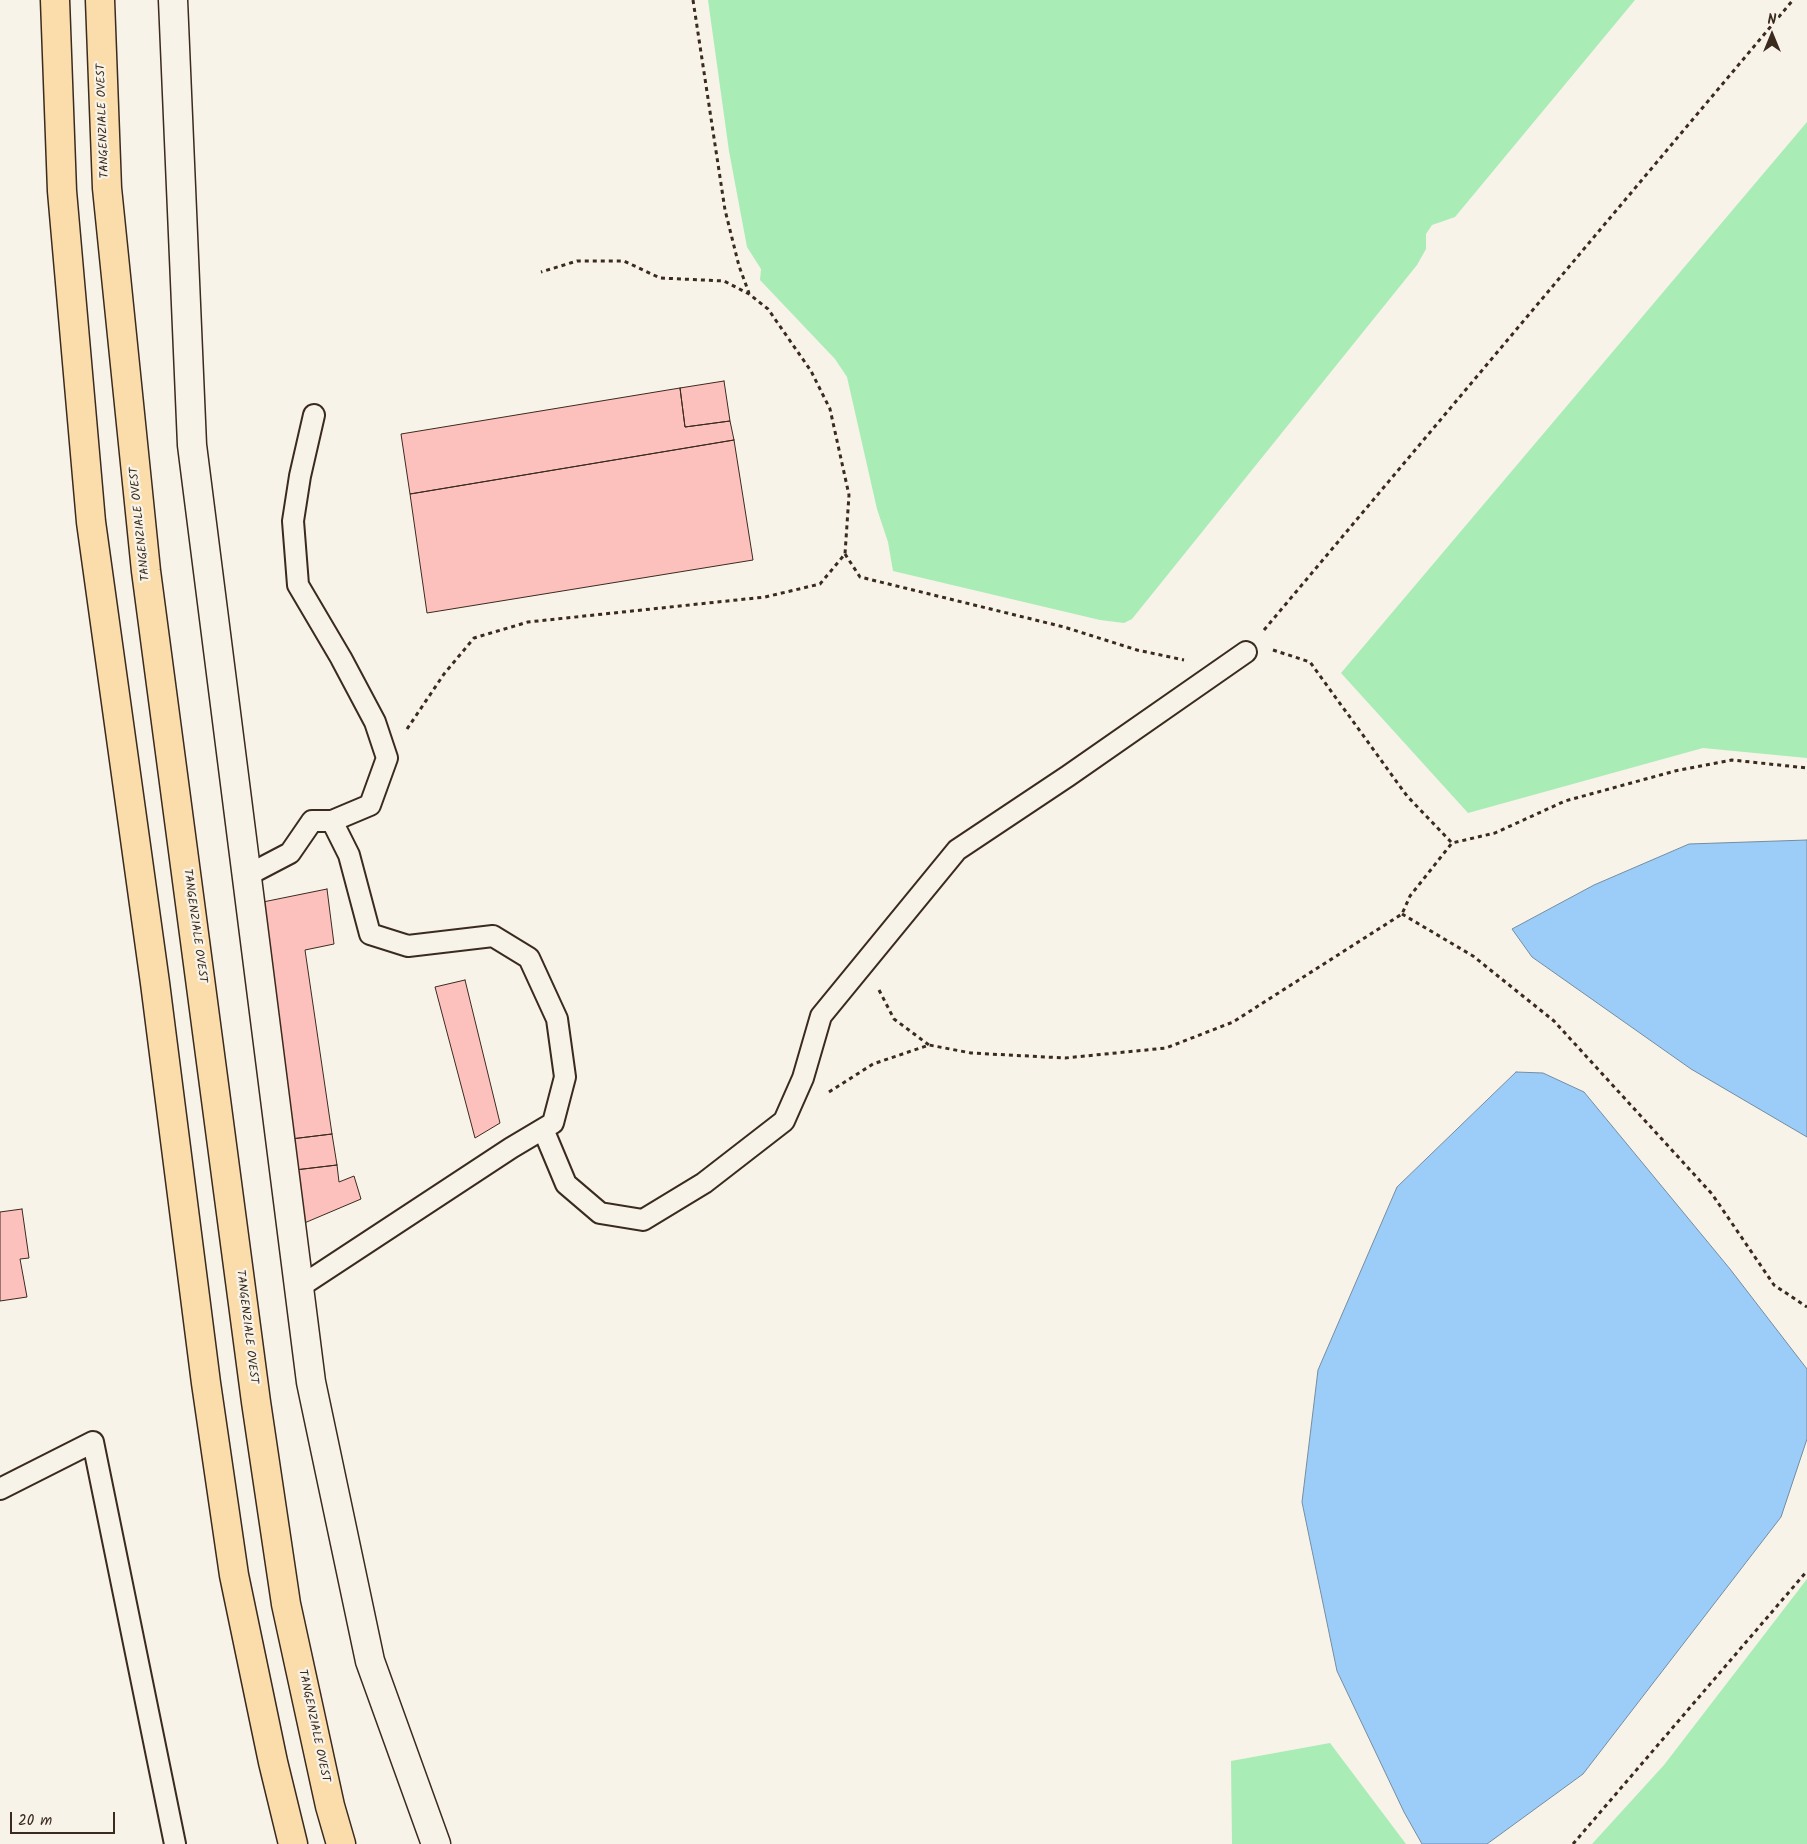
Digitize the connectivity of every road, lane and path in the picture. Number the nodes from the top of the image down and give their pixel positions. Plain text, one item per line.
1 (55, 0) edge
2 (100, 0) edge
3 (173, 0) edge
4 (693, 0) edge
5 (1793, 0) edge
6 (541, 272) dead end
7 (749, 294) junction
8 (314, 415) dead end
9 (845, 554) junction
10 (1246, 652) junction
11 (1193, 662) dead end
12 (386, 758) junction
13 (1807, 768) edge
14 (332, 822) junction
15 (1452, 842) junction
16 (246, 876) junction
17 (1402, 914) junction
18 (864, 961) junction
19 (929, 1045) junction
20 (784, 1121) junction
21 (543, 1129) junction
22 (298, 1288) junction
23 (1807, 1307) edge
24 (0, 1489) edge
25 (1807, 1571) edge
26 (175, 1844) edge
27 (293, 1844) edge
28 (341, 1844) edge
29 (436, 1844) edge
30 (1573, 1844) edge

1 - 27 highway
2 - 28 highway, TANGENZIALE OVEST
3 - 16 street
4 - 7 path
5 - 10 path
6 - 7 path
7 - 9 path
8 - 12 lane
9 - 11 path
9 - 12 path
10 - 15 path
10 - 18 lane
12 - 14 lane
13 - 15 path
14 - 16 lane
14 - 21 lane
15 - 17 path
16 - 22 street
17 - 19 path
17 - 23 path
18 - 19 path
18 - 20 lane
19 - 20 path
20 - 21 lane
21 - 22 lane
22 - 29 street
24 - 26 lane
25 - 30 path

